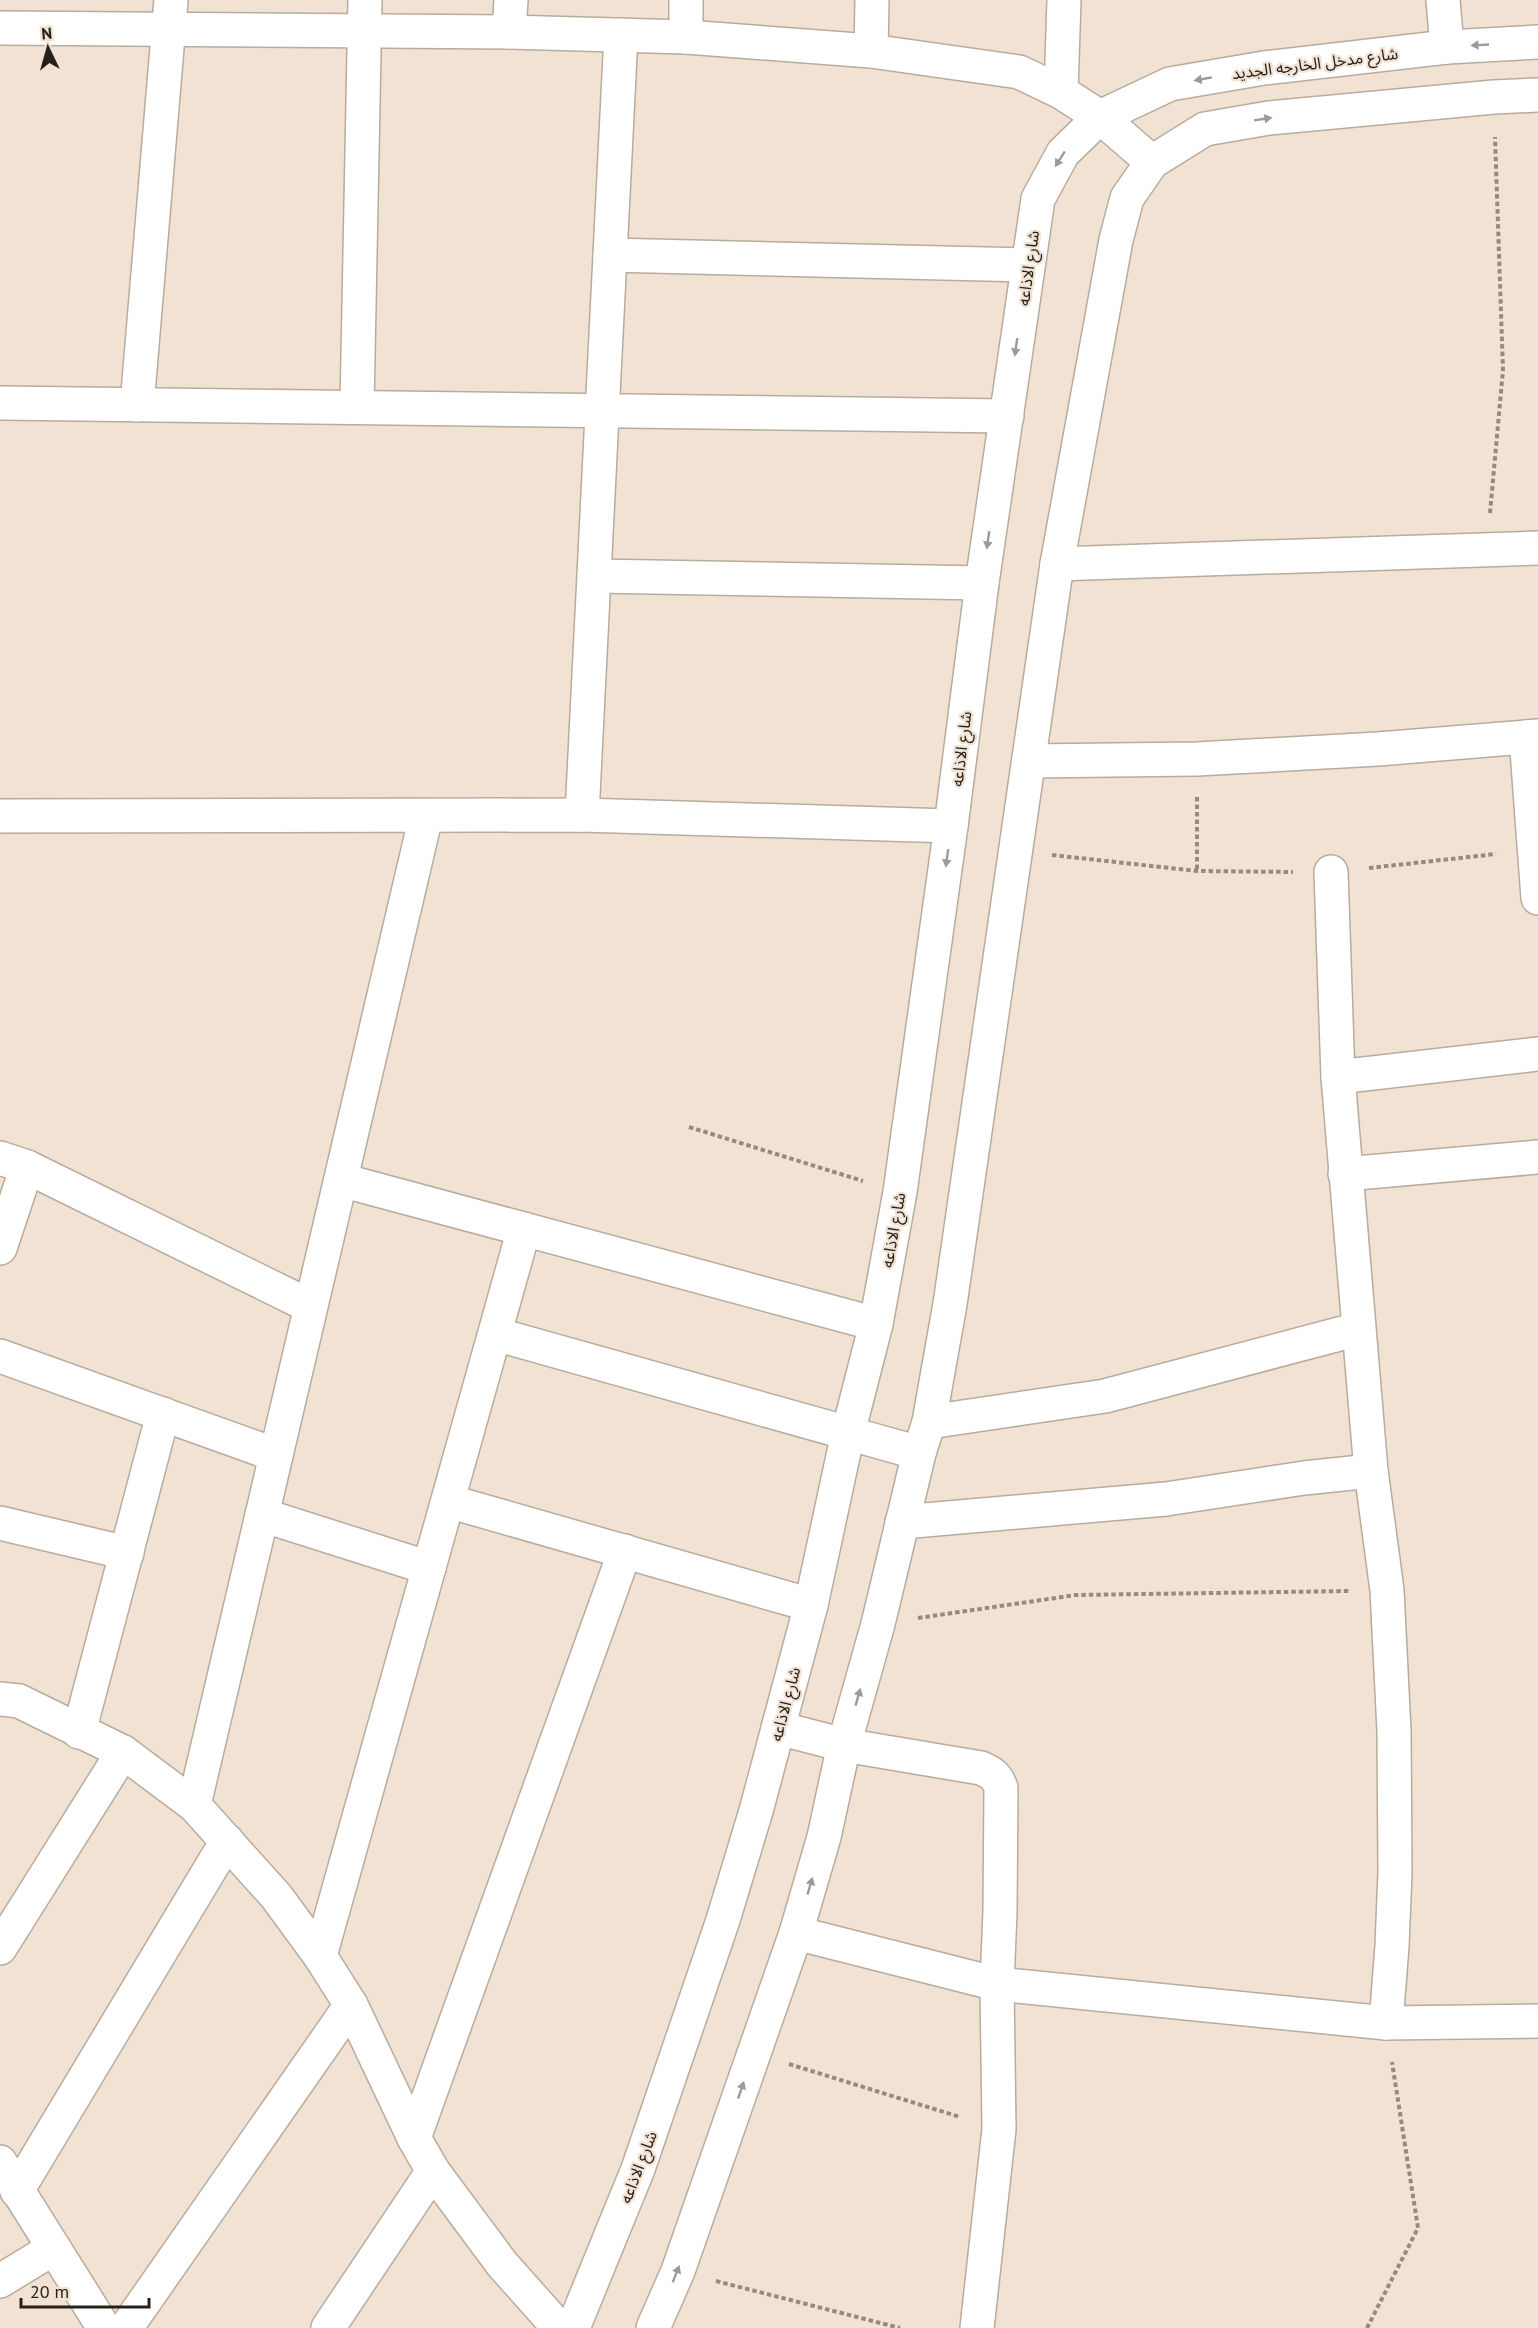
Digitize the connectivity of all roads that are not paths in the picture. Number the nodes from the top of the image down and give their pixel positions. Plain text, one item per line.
1 (510, 0) edge
2 (686, 0) edge
3 (872, 0) edge
4 (1064, 0) edge
5 (1443, 0) edge
6 (170, 15) edge
7 (365, 16) edge
8 (509, 32) junction
9 (621, 35) junction
10 (2, 36) edge
11 (686, 37) junction
12 (1538, 42) edge
13 (1447, 46) junction
14 (871, 51) junction
15 (1061, 92) junction
16 (1538, 95) edge
17 (1100, 117) junction
18 (1152, 162) junction
19 (610, 255) junction
20 (1028, 265) junction
21 (0, 404) edge
22 (137, 405) junction
23 (357, 407) junction
24 (603, 411) junction
25 (1007, 416) junction
26 (1538, 548) edge
27 (1057, 564) junction
28 (595, 576) junction
29 (982, 583) junction
30 (1532, 737) edge
31 (1029, 761) junction
32 (582, 815) junction
33 (0, 816) edge
34 (426, 816) junction
35 (951, 826) junction
36 (1331, 872) road end
37 (1538, 898) edge
38 (1538, 1054) edge
39 (1338, 1077) junction
40 (1538, 1157) edge
41 (13, 1162) edge
42 (1345, 1174) junction
43 (341, 1180) junction
44 (524, 1229) junction
45 (0, 1248) edge
46 (310, 1306) junction
47 (876, 1323) junction
48 (1358, 1329) junction
49 (495, 1334) junction
50 (0, 1356) edge
51 (163, 1414) junction
52 (929, 1422) junction
53 (848, 1433) junction
54 (919, 1453) junction
55 (276, 1455) junction
56 (1371, 1471) junction
57 (448, 1501) junction
58 (262, 1515) junction
59 (902, 1522) junction
60 (0, 1523) edge
61 (625, 1551) junction
62 (127, 1552) junction
63 (429, 1568) junction
64 (811, 1605) junction
65 (0, 1699) edge
66 (778, 1728) junction
67 (79, 1732) junction
68 (844, 1745) junction
69 (123, 1752) junction
70 (194, 1805) junction
71 (227, 1840) junction
72 (796, 1933) junction
73 (0, 1948) edge
74 (320, 1956) junction
75 (997, 1984) junction
76 (351, 2005) junction
77 (1538, 2021) edge
78 (1386, 2023) junction
79 (414, 2138) junction
80 (0, 2162) edge
81 (433, 2171) junction
82 (17, 2191) junction
83 (54, 2248) junction
84 (0, 2281) edge
85 (104, 2328) edge
86 (126, 2328) edge
87 (328, 2328) edge
88 (559, 2328) edge
89 (573, 2328) edge
90 (653, 2328) edge
91 (977, 2328) edge

1 - 8 street
2 - 11 street
3 - 14 street
4 - 15 street
5 - 13 street
6 - 7 street
6 - 10 street
6 - 22 street
7 - 8 street
7 - 23 street
8 - 9 street
9 - 11 street
9 - 19 street
11 - 14 street
12 -> 13 street, شارع مدخل الخارجه الجديد
13 -> 17 street, شارع مدخل الخارجه الجديد
14 - 15 street
15 - 17 street
18 -> 16 street
17 - 18 street
17 -> 20 street, شارع الاذاعه
18 - 27 street
19 - 20 street
19 - 24 street
20 -> 25 street, شارع الاذاعه
21 - 22 street
22 - 23 street
23 - 24 street
24 - 25 street
24 - 28 street
25 -> 29 street, شارع الاذاعه
26 - 27 street
27 - 31 street
28 - 29 street
28 - 32 street
29 - 35 street, شارع الاذاعه
30 - 31 street
30 - 37 street
31 - 52 street
32 - 34 street
32 - 35 street
33 - 34 street
34 - 43 street
35 -> 47 street, شارع الاذاعه
36 - 39 street
38 - 39 street
39 - 42 street
40 - 42 street
41 - 45 street
41 - 46 street
42 - 48 street
43 - 44 street
43 - 46 street
44 - 47 street
44 - 49 street
46 - 55 street
47 - 53 street, شارع الاذاعه
48 - 52 street
48 - 56 street
49 - 53 street
49 - 57 street
50 - 51 street
51 - 55 street
51 - 62 street
52 - 54 street
53 - 54 street
53 - 64 street, شارع الاذاعه
54 - 59 street
55 - 58 street
56 - 59 street
56 - 78 street
57 - 61 street
57 - 63 street
58 - 63 street
58 - 70 street
68 -> 59 street
60 - 62 street
61 - 64 street
61 - 79 street
62 - 67 street
63 - 74 street
64 - 66 street, شارع الاذاعه
65 - 67 street
66 - 68 street
66 - 89 street, شارع الاذاعه
67 - 69 street
72 -> 68 street
68 - 75 street
69 - 70 street
69 - 73 street
70 - 71 street
71 - 74 street
71 - 82 street
72 - 75 street
90 -> 72 street
74 - 76 street
75 - 78 street
75 - 91 street
76 - 79 street
76 - 86 street
77 - 78 street
79 - 81 street
80 - 82 street
81 - 87 street
81 - 88 street
82 - 83 street
83 - 84 street
83 - 85 street

